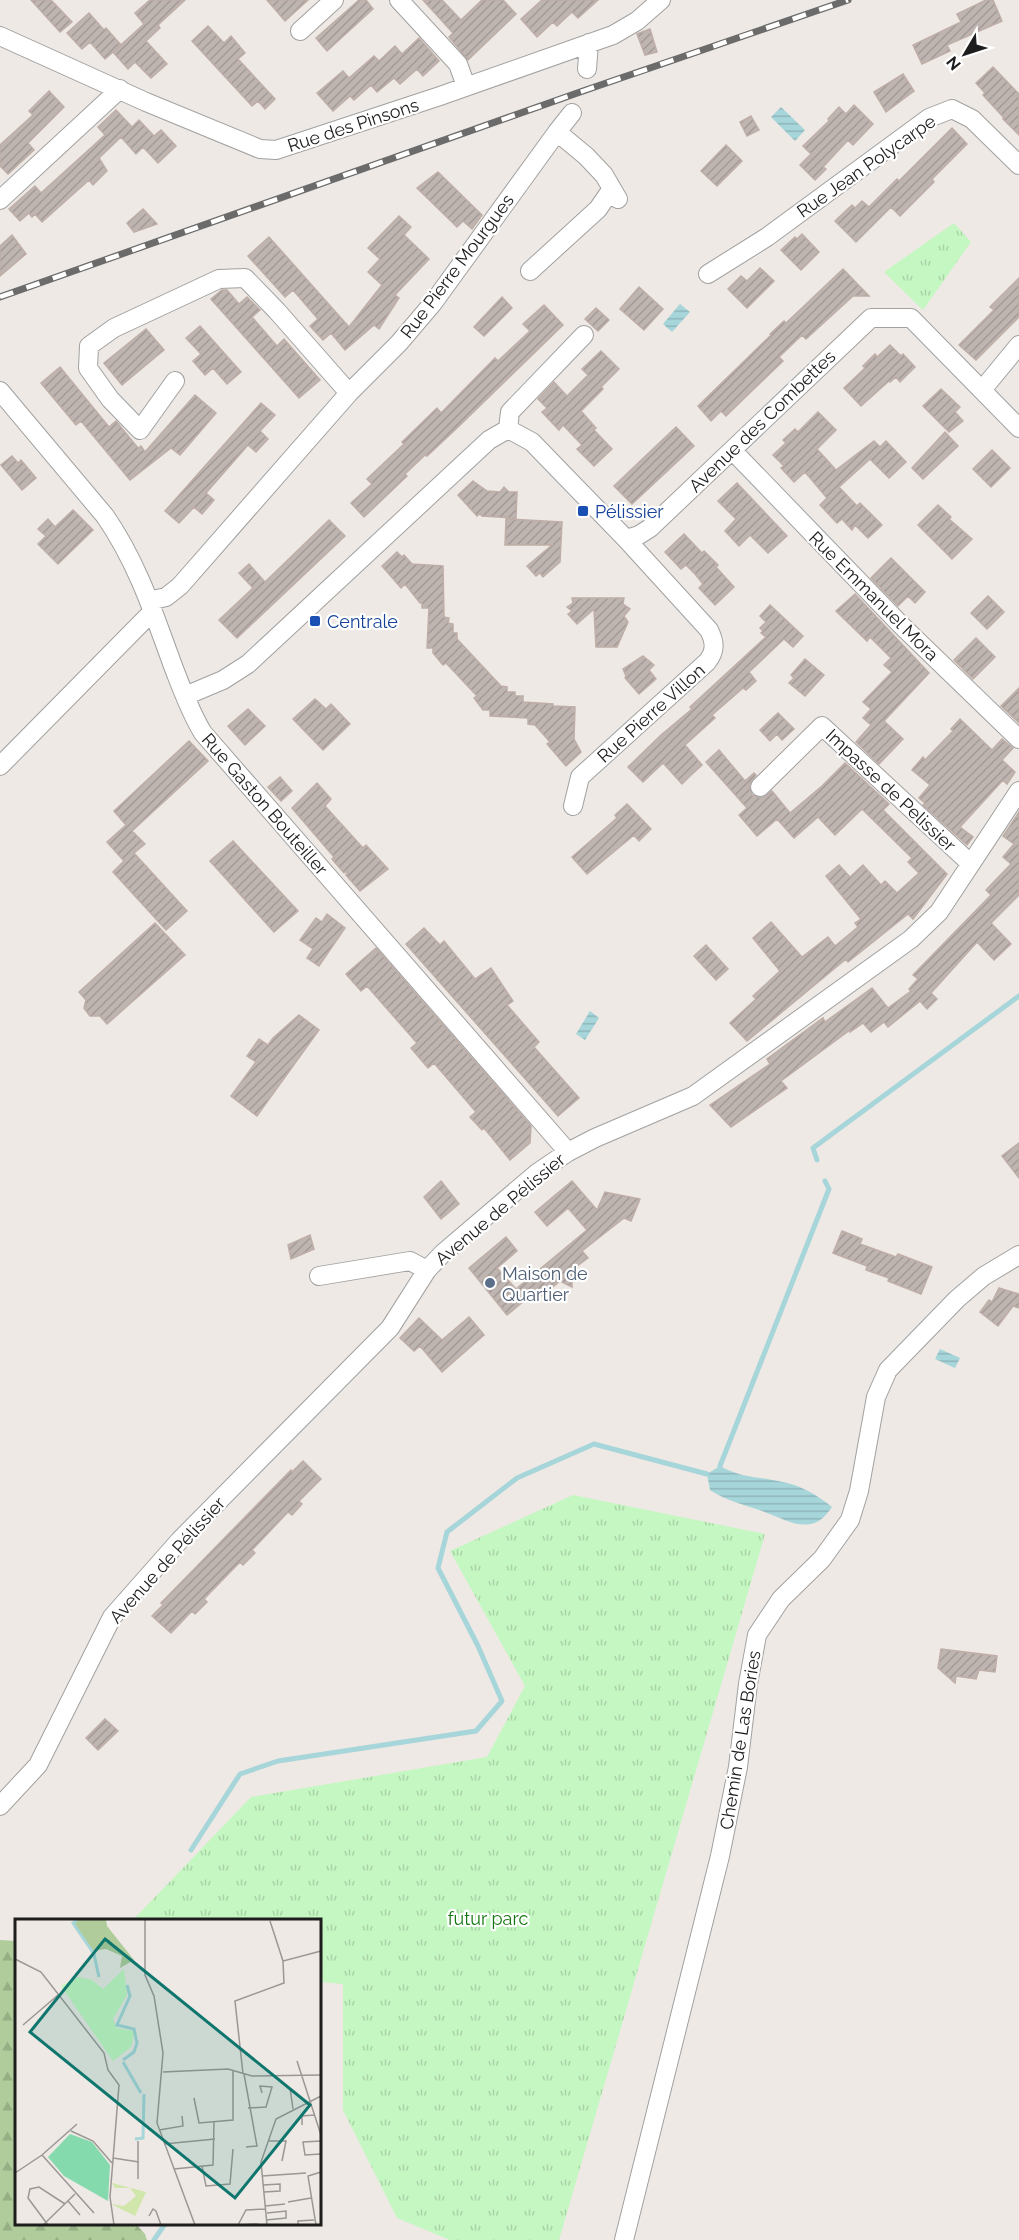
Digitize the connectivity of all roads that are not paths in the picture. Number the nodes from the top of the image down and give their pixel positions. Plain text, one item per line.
1 (334, 0) edge
2 (399, 0) edge
3 (661, 0) edge
4 (300, 31) dead end
5 (0, 36) edge
6 (589, 44) junction
7 (587, 69) dead end
8 (466, 86) junction
9 (120, 89) junction
10 (572, 113) dead end
11 (557, 132) junction
12 (1019, 165) edge
13 (0, 200) edge
14 (530, 271) dead end
15 (708, 274) dead end
16 (584, 335) dead end
17 (1019, 345) edge
18 (176, 381) dead end
19 (0, 390) edge
20 (982, 390) junction
21 (349, 393) junction
22 (1019, 428) edge
23 (508, 429) junction
24 (732, 450) junction
25 (626, 539) junction
26 (151, 606) junction
27 (185, 696) junction
28 (1019, 739) edge
29 (0, 766) edge
30 (760, 787) dead end
31 (1019, 791) edge
32 (573, 806) dead end
33 (970, 864) junction
34 (568, 1152) junction
35 (1019, 1255) edge
36 (427, 1270) junction
37 (320, 1275) dead end
38 (0, 1806) edge
39 (624, 2240) edge

1 - 4 street
2 - 8 street
3 - 6 street
5 - 9 street, Rue des Pinsons
6 - 7 street
6 - 8 street, Rue des Pinsons
8 - 9 street, Rue des Pinsons
9 - 13 street
10 - 11 street, Rue Pierre Mourgues
11 - 14 street
11 - 21 street, Rue Pierre Mourgues
12 - 15 street, Rue Jean Polycarpe
16 - 23 street
17 - 20 street
18 - 21 street
19 - 26 street, Rue Gaston Bouteiller
20 - 22 street, Avenue des Combettes
20 - 24 street, Avenue des Combettes
21 - 26 street, Rue Pierre Mourgues
23 - 25 street
23 - 27 street
24 - 25 street, Avenue des Combettes
24 - 28 street, Rue Emmanuel Mora
25 - 32 street, Rue Pierre Villon
26 - 27 street, Rue Gaston Bouteiller
26 - 29 street
27 - 34 street, Rue Gaston Bouteiller
30 - 33 street, Impasse de Pelissier
31 - 33 street, Avenue de Pélissier
33 - 34 street, Avenue de Pélissier
34 - 36 street, Avenue de Pélissier
35 - 39 street, Chemin de Las Bories
36 - 37 street
36 - 38 street, Avenue de Pélissier

